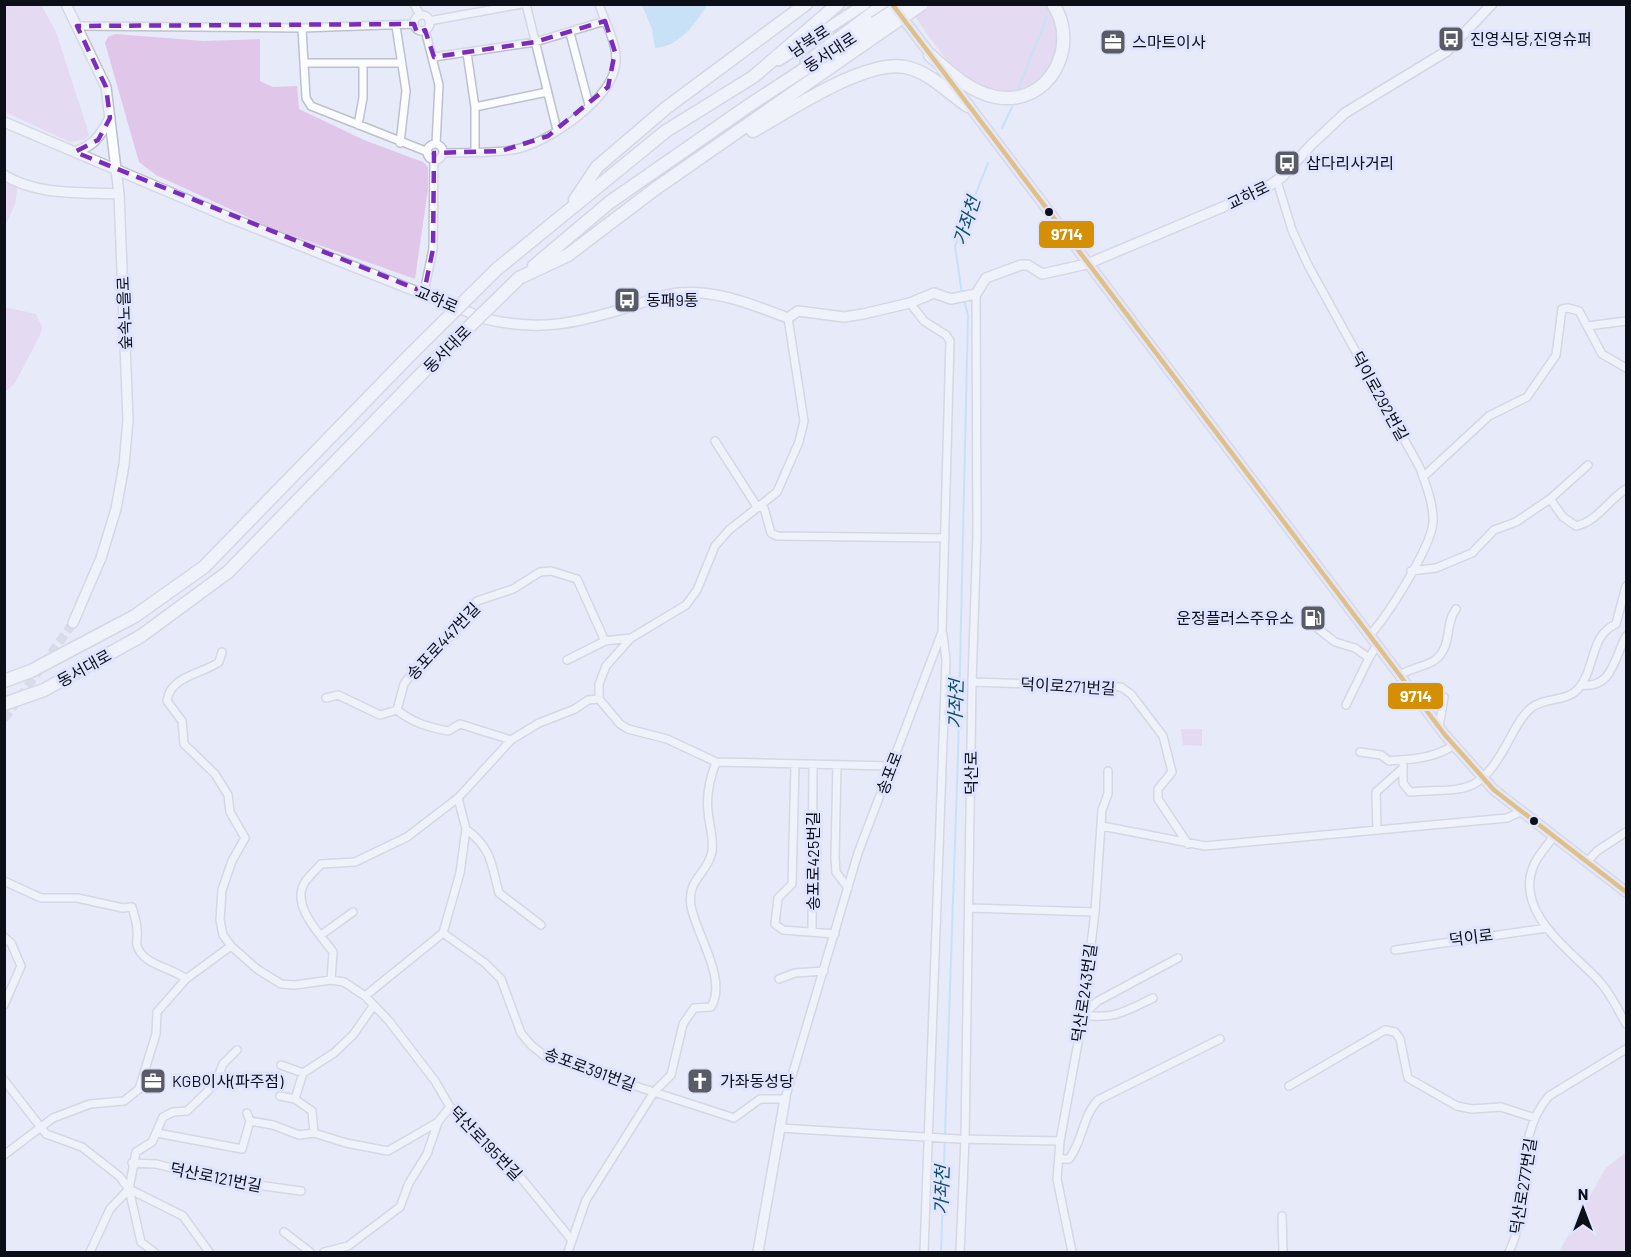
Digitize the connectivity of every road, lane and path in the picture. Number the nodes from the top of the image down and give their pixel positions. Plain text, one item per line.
1 (66, 4) edge
2 (414, 4) edge
3 (524, 4) edge
4 (599, 4) edge
5 (806, 4) edge
6 (838, 4) edge
7 (883, 4) edge
8 (892, 4) edge
9 (904, 4) edge
10 (922, 4) edge
11 (1053, 4) edge
12 (1492, 4) edge
13 (420, 15) junction
14 (871, 16) edge
15 (429, 21) junction
16 (605, 21) junction
17 (414, 24) junction
18 (77, 26) junction
19 (396, 26) junction
20 (302, 28) junction
21 (425, 30) junction
22 (570, 33) junction
23 (535, 42) junction
24 (467, 53) junction
25 (930, 55) junction
26 (434, 57) junction
27 (304, 63) junction
28 (363, 63) junction
29 (401, 63) junction
30 (753, 77) junction
31 (547, 92) junction
32 (589, 105) junction
33 (968, 106) junction
34 (475, 107) junction
35 (110, 118) junction
36 (4, 122) edge
37 (358, 125) junction
38 (557, 130) junction
39 (400, 143) junction
40 (436, 144) junction
41 (75, 152) junction
42 (428, 152) junction
43 (475, 152) junction
44 (443, 153) junction
45 (701, 158) junction
46 (434, 160) junction
47 (115, 170) junction
48 (4, 175) edge
49 (1277, 181) junction
50 (119, 194) junction
51 (569, 210) junction
52 (1087, 264) junction
53 (519, 278) junction
54 (424, 292) junction
55 (966, 296) junction
56 (910, 303) junction
57 (788, 318) junction
58 (1626, 321) edge
59 (1588, 326) junction
60 (1626, 368) edge
61 (715, 441) dead end
62 (1588, 465) dead end
63 (1423, 477) junction
64 (1626, 489) edge
65 (1550, 499) junction
66 (759, 506) junction
67 (945, 538) junction
68 (1411, 571) junction
69 (1626, 586) edge
70 (1456, 609) dead end
71 (73, 623) tunnel mouth
72 (1311, 623) dead end
73 (1616, 624) junction
74 (1626, 626) edge
75 (942, 632) junction
76 (1370, 635) junction
77 (1626, 636) edge
78 (631, 638) junction
79 (604, 641) junction
80 (1377, 645) junction
81 (222, 652) dead end
82 (1369, 658) junction
83 (567, 660) dead end
84 (1400, 675) junction
85 (4, 681) edge
86 (972, 682) junction
87 (1581, 685) junction
88 (1444, 697) dead end
89 (326, 698) dead end
90 (599, 699) junction
91 (4, 704) edge
92 (1346, 705) dead end
93 (397, 710) junction
94 (1439, 727) junction
95 (511, 740) junction
96 (1454, 745) junction
97 (1360, 752) dead end
98 (1403, 759) junction
99 (716, 762) junction
100 (795, 764) junction
101 (813, 764) junction
102 (837, 765) junction
103 (891, 766) junction
104 (1403, 768) junction
105 (1108, 771) dead end
106 (1484, 779) junction
107 (458, 798) junction
108 (1522, 811) junction
109 (1102, 826) junction
110 (466, 829) junction
111 (1377, 829) junction
112 (1626, 832) edge
113 (1554, 836) junction
114 (1188, 844) junction
115 (1587, 862) junction
116 (4, 880) edge
117 (848, 888) junction
118 (1626, 892) edge
119 (970, 908) junction
120 (353, 912) dead end
121 (1095, 912) junction
122 (541, 925) dead end
123 (1547, 928) junction
124 (812, 930) junction
125 (443, 933) junction
126 (835, 934) junction
127 (321, 935) junction
128 (4, 937) edge
129 (231, 946) junction
130 (1395, 950) dead end
131 (1178, 958) dead end
132 (824, 971) junction
133 (186, 979) junction
134 (779, 979) dead end
135 (331, 980) junction
136 (365, 996) junction
137 (1153, 998) dead end
138 (4, 1005) edge
139 (374, 1005) junction
140 (1083, 1015) junction
141 (1626, 1024) edge
142 (1220, 1039) dead end
143 (1626, 1049) edge
144 (237, 1050) dead end
145 (281, 1065) dead end
146 (303, 1073) junction
147 (4, 1080) edge
148 (1289, 1086) dead end
149 (654, 1092) junction
150 (280, 1096) dead end
151 (785, 1099) junction
152 (295, 1100) junction
153 (450, 1107) junction
154 (246, 1113) dead end
155 (1535, 1118) junction
156 (250, 1121) junction
157 (438, 1122) junction
158 (41, 1127) junction
159 (780, 1128) junction
160 (157, 1133) junction
161 (314, 1133) junction
162 (929, 1137) junction
163 (961, 1139) junction
164 (1060, 1141) junction
165 (4, 1155) edge
166 (1059, 1159) junction
167 (132, 1163) junction
168 (129, 1189) junction
169 (301, 1191) dead end
170 (1282, 1216) dead end
171 (284, 1232) dead end
172 (571, 1239) junction
173 (90, 1252) edge
174 (154, 1252) edge
175 (209, 1252) edge
176 (310, 1252) edge
177 (324, 1252) edge
178 (568, 1252) edge
179 (758, 1252) edge
180 (924, 1252) edge
181 (960, 1252) edge
182 (1072, 1252) edge
183 (1283, 1252) edge
184 (1509, 1252) edge

1 - 18 street, 숲속노을로
2 - 13 street
3 - 15 street
3 - 23 street
4 - 16 street
5 - 51 highway
6 - 30 highway, 동서대로
7 - 14 main road, 남북로
8 - 25 street
9 - 14 highway, 동서대로, bridge
10 - 14 highway, bridge
11 - 25 highway
12 - 49 street, 교하로
13 - 15 street
13 - 17 street
14 - 30 main road, 남북로
14 - 45 highway
14 - 53 highway, 동서대로
15 - 21 street
16 - 22 street
16 - 32 street
17 - 19 street
17 - 21 street
18 - 20 street
18 - 35 street, 숲속노을로
19 - 20 street
19 - 29 street
20 - 27 street
21 - 26 street
22 - 23 street
22 - 32 street
23 - 24 street
23 - 31 street
24 - 26 street
24 - 34 street
25 - 33 street
26 - 40 street
27 - 28 street
27 - 37 street
28 - 29 street
28 - 37 street
29 - 39 street
30 - 51 highway, 동서대로
31 - 34 street
31 - 38 street
32 - 38 street
33 - 45 highway
33 - 52 street
34 - 43 street
35 - 41 street
35 - 47 street, 숲속노을로
36 - 41 street, 교하로
37 - 39 street
38 - 43 street
39 - 42 street
40 - 42 street
40 - 44 street
41 - 47 street, 교하로
42 - 46 street
43 - 44 street
44 - 46 street
45 - 53 highway
46 - 54 street
47 - 50 street, 숲속노을로
47 - 54 street, 교하로
48 - 50 street
49 - 52 street, 교하로
49 - 63 street, 덕이로292번길
50 - 71 street, 숲속노을로
51 - 85 highway, 동서대로, bridge
52 - 55 street, 교하로
52 - 76 street
53 - 91 highway, 동서대로, bridge
54 - 57 street, 교하로
55 - 56 street, 교하로
55 - 86 street, 덕산로
56 - 57 street, 교하로
56 - 67 street, 송포로
57 - 66 street
58 - 59 street
59 - 60 street
59 - 63 street
61 - 66 street
62 - 65 street
63 - 68 street, 덕이로292번길
64 - 65 street
65 - 68 street
66 - 67 street
66 - 78 street
67 - 75 street, 송포로
68 - 76 street, 덕이로292번길
69 - 73 street
70 - 84 street
72 - 82 street
73 - 74 street
73 - 87 street
75 - 103 street, 송포로
75 - 162 street, 덕산로
76 - 80 street
77 - 87 street
78 - 79 street
78 - 90 street
79 - 83 street
79 - 93 street, 송포로447번길
80 - 82 street
80 - 84 street
81 - 129 street
82 - 92 street
84 - 94 street
86 - 114 street, 덕이로271번길
86 - 119 street, 덕산로
87 - 106 street
88 - 94 street
89 - 93 street
90 - 95 street
90 - 99 street
93 - 95 street
94 - 96 street
95 - 107 street
96 - 98 street
96 - 106 street
97 - 98 street
98 - 104 street
99 - 100 street
99 - 149 street, 송포로391번길
100 - 101 street
100 - 124 street, 송포로425번길
101 - 102 street
101 - 124 street, 송포로425번길
102 - 103 street
102 - 117 street
103 - 117 street, 송포로
104 - 106 street
104 - 111 street
105 - 109 street, 덕산로243번길
106 - 108 street
107 - 110 street
107 - 127 street
108 - 111 street
108 - 113 street
109 - 114 street
109 - 121 street, 덕산로243번길
110 - 122 street
110 - 125 street
111 - 114 street
112 - 115 street
113 - 115 street
113 - 123 street
115 - 118 street
116 - 133 street
117 - 126 street, 송포로
119 - 121 street
119 - 163 street, 덕산로
120 - 127 street
121 - 140 street, 덕산로243번길
123 - 130 street, 덕이로
123 - 141 street
124 - 126 street
125 - 136 street
125 - 149 street, 송포로391번길
126 - 132 street, 송포로
127 - 135 street
128 - 138 street
129 - 133 street
129 - 135 street
131 - 140 street
132 - 134 street
132 - 151 street, 송포로
133 - 158 street
135 - 136 street, 덕산로195번길
136 - 139 street, 덕산로195번길
137 - 140 street
139 - 146 street
139 - 153 street, 덕산로195번길
140 - 164 street, 덕산로243번길
142 - 166 street
143 - 155 street, 덕산로277번길
144 - 160 street
145 - 146 street
146 - 152 street
147 - 158 street
148 - 155 street, 덕산로277번길
149 - 151 street, 송포로391번길
149 - 172 street, 송포로391번길
150 - 152 street
151 - 159 street, 송포로
152 - 161 street
153 - 157 street
153 - 172 street, 덕산로195번길
154 - 156 street
155 - 184 street, 덕산로277번길
156 - 160 street, 덕산로121번길
156 - 161 street
157 - 161 street
157 - 177 street
158 - 165 street
158 - 168 street
159 - 162 street
159 - 179 street, 송포로
160 - 167 street
162 - 163 street
162 - 180 street, 덕산로
163 - 164 street
163 - 181 street, 덕산로
164 - 166 street, 덕산로243번길
166 - 182 street, 덕산로243번길
167 - 168 street
167 - 169 street, 덕산로121번길
168 - 173 street
168 - 174 street
168 - 175 street
170 - 183 street
171 - 176 street
172 - 178 street

